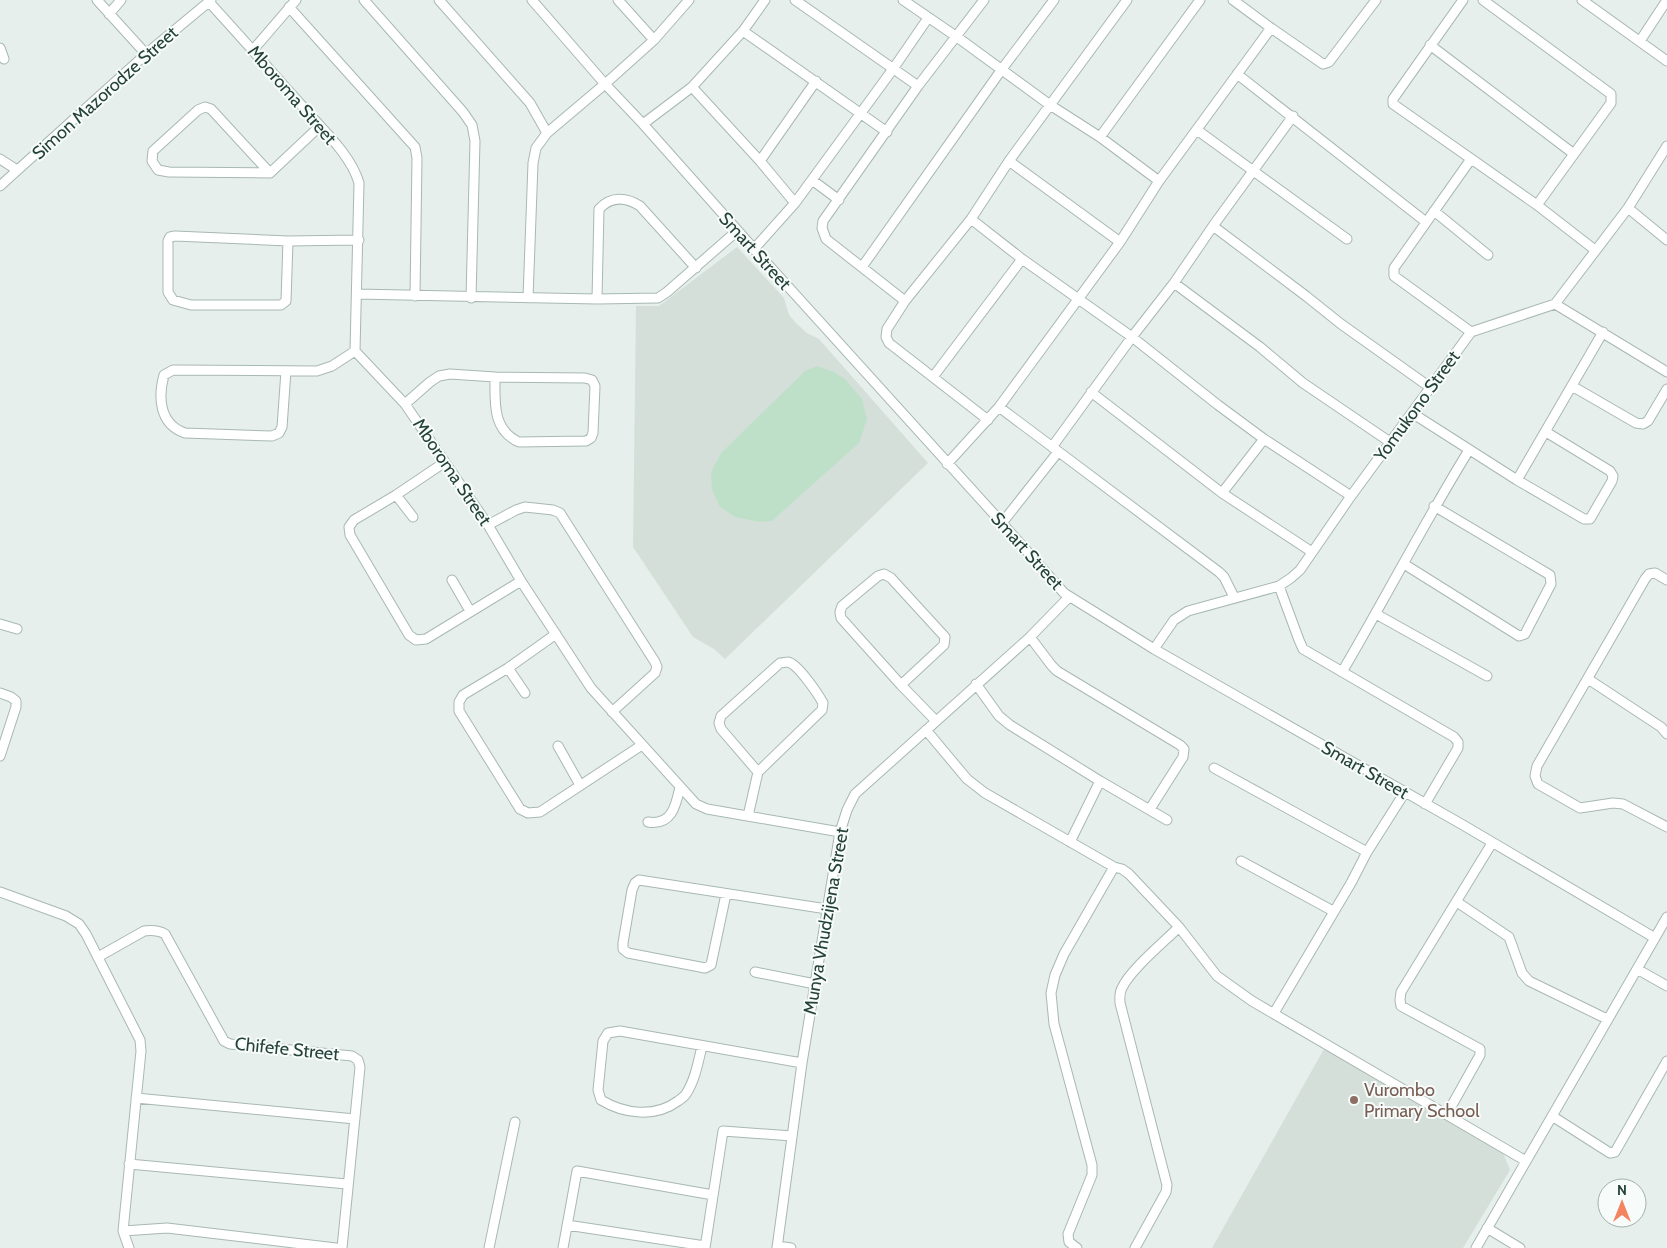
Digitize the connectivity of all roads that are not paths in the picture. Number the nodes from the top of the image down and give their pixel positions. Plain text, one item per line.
1 (97, 0) edge
2 (122, 0) edge
3 (296, 0) edge
4 (364, 0) edge
5 (439, 0) edge
6 (532, 0) edge
7 (618, 0) edge
8 (690, 0) edge
9 (764, 0) edge
10 (796, 0) edge
11 (984, 0) edge
12 (1054, 0) edge
13 (1127, 0) edge
14 (1200, 0) edge
15 (1234, 0) edge
16 (1376, 0) edge
17 (1463, 0) edge
18 (1483, 0) edge
19 (1582, 0) edge
20 (1667, 0) edge
21 (210, 1) edge
22 (909, 2) edge
23 (289, 7) junction
24 (109, 14) junction
25 (928, 18) junction
26 (1271, 28) junction
27 (743, 31) junction
28 (957, 36) junction
29 (654, 40) junction
30 (1640, 41) junction
31 (1430, 45) junction
32 (0, 48) edge
33 (253, 50) junction
34 (146, 54) junction
35 (4, 60) dead end
36 (1667, 61) edge
37 (893, 69) junction
38 (1002, 69) junction
39 (1238, 74) junction
40 (816, 81) junction
41 (605, 84) junction
42 (918, 86) junction
43 (692, 87) junction
44 (1050, 105) junction
45 (861, 113) junction
46 (1293, 116) junction
47 (643, 124) junction
48 (320, 126) junction
49 (1196, 130) junction
50 (887, 132) junction
51 (547, 133) junction
52 (1100, 138) junction
53 (1667, 146) edge
54 (1574, 154) junction
55 (1471, 159) junction
56 (0, 160) edge
57 (760, 161) junction
58 (1009, 161) junction
59 (17, 170) junction
60 (1253, 171) junction
61 (270, 172) junction
62 (812, 180) junction
63 (1159, 181) junction
64 (0, 186) edge
65 (839, 200) junction
66 (795, 203) junction
67 (1537, 205) junction
68 (1628, 208) junction
69 (1434, 211) junction
70 (971, 219) junction
71 (1426, 222) junction
72 (1213, 226) junction
73 (737, 231) junction
74 (1346, 239) dead end
75 (359, 240) junction
76 (1667, 240) edge
77 (288, 241) junction
78 (1120, 242) junction
79 (754, 250) junction
80 (1595, 250) junction
81 (1488, 255) dead end
82 (1022, 259) junction
83 (696, 268) junction
84 (862, 268) junction
85 (1174, 283) junction
86 (357, 294) junction
87 (415, 296) junction
88 (471, 298) junction
89 (528, 298) junction
90 (1078, 298) junction
91 (597, 299) junction
92 (904, 301) junction
93 (1555, 304) junction
94 (1471, 332) junction
95 (1603, 332) junction
96 (1132, 337) junction
97 (355, 351) junction
98 (286, 371) junction
99 (1667, 372) edge
100 (494, 377) junction
101 (933, 377) junction
102 (1572, 386) junction
103 (1431, 388) junction
104 (1667, 389) edge
105 (1091, 392) junction
106 (405, 404) junction
107 (1000, 407) junction
108 (1412, 413) junction
109 (988, 420) junction
110 (1546, 432) junction
111 (1264, 439) junction
112 (1390, 442) junction
113 (1055, 450) junction
114 (1469, 450) junction
115 (445, 462) junction
116 (947, 464) junction
117 (1517, 480) junction
118 (1222, 493) junction
119 (396, 495) junction
120 (1350, 496) junction
121 (1434, 506) junction
122 (413, 517) dead end
123 (1002, 523) junction
124 (488, 525) junction
125 (1312, 552) junction
126 (1404, 564) junction
127 (452, 580) dead end
128 (1667, 580) edge
129 (521, 581) junction
130 (1280, 586) junction
131 (1069, 597) junction
132 (1234, 597) junction
133 (470, 611) junction
134 (1376, 614) junction
135 (0, 624) edge
136 (17, 629) dead end
137 (556, 634) junction
138 (1030, 637) junction
139 (1154, 649) junction
140 (508, 668) junction
141 (1342, 672) junction
142 (1487, 676) dead end
143 (1588, 678) junction
144 (976, 684) junction
145 (901, 685) junction
146 (0, 694) edge
147 (525, 694) dead end
148 (612, 712) junction
149 (936, 721) junction
150 (926, 730) junction
151 (1667, 734) edge
152 (642, 745) junction
153 (558, 746) dead end
154 (0, 756) edge
155 (1214, 768) dead end
156 (758, 772) junction
157 (1100, 781) junction
158 (580, 785) junction
159 (680, 787) junction
160 (1405, 792) junction
161 (1425, 804) junction
162 (1150, 810) junction
163 (748, 816) junction
164 (1167, 820) dead end
165 (648, 822) dead end
166 (1667, 826) edge
167 (840, 832) junction
168 (1070, 842) junction
169 (1492, 843) junction
170 (1367, 852) junction
171 (1241, 860) dead end
172 (1114, 867) junction
173 (0, 892) edge
174 (726, 894) junction
175 (1457, 902) junction
176 (827, 909) junction
177 (1334, 910) junction
178 (1667, 917) edge
179 (1178, 927) junction
180 (1655, 938) junction
181 (98, 957) junction
182 (1637, 969) junction
183 (755, 972) dead end
184 (815, 984) junction
185 (1667, 986) edge
186 (1274, 1013) junction
187 (1608, 1019) junction
188 (702, 1046) junction
189 (1667, 1061) edge
190 (802, 1063) junction
191 (136, 1098) junction
192 (1447, 1114) junction
193 (1552, 1116) junction
194 (355, 1119) junction
195 (515, 1122) dead end
196 (792, 1136) junction
197 (1526, 1161) junction
198 (129, 1164) junction
199 (347, 1184) junction
200 (713, 1195) junction
201 (567, 1225) junction
202 (1487, 1228) junction
203 (123, 1231) junction
204 (705, 1247) edge
205 (777, 1247) edge
206 (129, 1248) edge
207 (336, 1248) edge
208 (342, 1248) edge
209 (490, 1248) edge
210 (563, 1248) edge
211 (791, 1248) edge
212 (1077, 1248) edge
213 (1135, 1248) edge
214 (1476, 1248) edge
215 (1520, 1248) edge

1 - 24 street
2 - 24 street
3 - 23 street
4 - 88 street
5 - 51 street
6 - 41 street, Smart Street
7 - 29 street
8 - 29 street
9 - 27 street
10 - 37 street
11 - 28 street
12 - 38 street
13 - 44 street
14 - 52 street
15 - 26 street
16 - 26 street
17 - 31 street
18 - 54 street
19 - 30 street
20 - 30 street
21 - 33 street, Mboroma Street
21 - 34 street, Simon Mazorodze Street
22 - 25 street
23 - 33 street
23 - 87 street
24 - 34 street
25 - 28 street
25 - 37 street
26 - 39 street
27 - 40 street
27 - 43 street
28 - 38 street
28 - 42 street
29 - 41 street
30 - 36 street
31 - 54 street
31 - 55 street
32 - 35 street
33 - 48 street, Mboroma Street
34 - 59 street, Simon Mazorodze Street
37 - 42 street
37 - 45 street
38 - 44 street
38 - 84 street
39 - 46 street
39 - 49 street
40 - 45 street
40 - 57 street
41 - 47 street, Smart Street
41 - 51 street
42 - 50 street
43 - 47 street
43 - 57 street
44 - 52 street
44 - 58 street
45 - 50 street
45 - 62 street
46 - 60 street
46 - 71 street
47 - 73 street, Smart Street
48 - 61 street
48 - 75 street, Mboroma Street
49 - 60 street
49 - 63 street
50 - 65 street
51 - 89 street
52 - 63 street
53 - 68 street
54 - 67 street
55 - 67 street
55 - 69 street
56 - 59 street
57 - 66 street
58 - 70 street
58 - 78 street
59 - 64 street, Simon Mazorodze Street
60 - 72 street
60 - 74 street
61 - 61 street
62 - 65 street
62 - 66 street
63 - 78 street
65 - 84 street
66 - 79 street
67 - 80 street
68 - 76 street
68 - 80 street
69 - 71 street
69 - 81 street
70 - 82 street
70 - 92 street
71 - 94 street
72 - 85 street
72 - 103 street
73 - 79 street, Smart Street
73 - 83 street
75 - 77 street
75 - 86 street, Mboroma Street
77 - 77 street
78 - 90 street
79 - 116 street, Smart Street
80 - 93 street
82 - 90 street
82 - 101 street
83 - 91 street
83 - 91 street
84 - 92 street
85 - 96 street
85 - 112 street
86 - 87 street
86 - 97 street, Mboroma Street
87 - 88 street
88 - 89 street
89 - 91 street
90 - 96 street
90 - 107 street
92 - 101 street
93 - 94 street, Yomukono Street
93 - 95 street
94 - 103 street, Yomukono Street
95 - 99 street
95 - 102 street
96 - 105 street
96 - 111 street
97 - 98 street
97 - 106 street, Mboroma Street
98 - 98 street
100 - 100 street
100 - 106 street
101 - 109 street
102 - 104 street
102 - 110 street
103 - 108 street, Yomukono Street
105 - 113 street
105 - 118 street
106 - 115 street, Mboroma Street
107 - 109 street
107 - 113 street
108 - 112 street, Yomukono Street
108 - 114 street
109 - 116 street
110 - 117 street
110 - 117 street
111 - 118 street
111 - 120 street
112 - 120 street, Yomukono Street
113 - 123 street
113 - 132 street
114 - 117 street
114 - 121 street
115 - 119 street
115 - 124 street, Mboroma Street
116 - 123 street, Smart Street
118 - 125 street
119 - 122 street
119 - 133 street
120 - 125 street, Yomukono Street
121 - 126 street
121 - 126 street
123 - 131 street, Smart Street
124 - 129 street, Mboroma Street
124 - 148 street
125 - 130 street, Yomukono Street
126 - 134 street
127 - 133 street
128 - 143 street
129 - 133 street
129 - 137 street, Mboroma Street
130 - 132 street, Yomukono Street
130 - 141 street
131 - 138 street, Munya Vhudzijena Street
131 - 139 street, Smart Street
132 - 139 street, Yomukono Street
134 - 141 street
134 - 142 street
135 - 136 street
137 - 140 street
137 - 148 street, Mboroma Street
138 - 144 street, Munya Vhudzijena Street
138 - 162 street
139 - 160 street, Smart Street
140 - 147 street
140 - 158 street
141 - 161 street
143 - 151 street
143 - 166 street
144 - 149 street, Munya Vhudzijena Street
144 - 157 street
145 - 145 street
145 - 149 street
146 - 154 street
148 - 152 street, Mboroma Street
149 - 150 street, Munya Vhudzijena Street
150 - 167 street, Munya Vhudzijena Street
150 - 168 street
152 - 158 street
152 - 159 street, Mboroma Street
153 - 158 street
155 - 170 street
156 - 156 street
156 - 163 street
157 - 162 street
157 - 168 street
159 - 163 street, Mboroma Street
159 - 165 street
160 - 161 street, Smart Street
160 - 170 street
161 - 169 street, Smart Street
162 - 164 street
163 - 167 street, Mboroma Street
167 - 176 street, Munya Vhudzijena Street
168 - 172 street
169 - 175 street
169 - 180 street, Smart Street
170 - 177 street
171 - 177 street
172 - 179 street
172 - 212 street
173 - 181 street
174 - 174 street
174 - 176 street
175 - 187 street
175 - 192 street
176 - 184 street, Munya Vhudzijena Street
177 - 186 street
178 - 180 street
179 - 186 street
179 - 213 street
180 - 182 street
181 - 191 street
181 - 194 street, Chifefe Street
182 - 185 street
182 - 187 street
183 - 184 street
184 - 190 street, Munya Vhudzijena Street
186 - 192 street
187 - 193 street
188 - 188 street
188 - 190 street
189 - 193 street
190 - 196 street, Munya Vhudzijena Street
191 - 194 street
191 - 198 street
192 - 197 street
193 - 197 street
194 - 199 street, Chifefe Street
195 - 209 street
196 - 200 street
196 - 205 street, Munya Vhudzijena Street
197 - 202 street
198 - 199 street
198 - 203 street
199 - 208 street, Chifefe Street
200 - 201 street
200 - 204 street
201 - 204 street
201 - 210 street
202 - 214 street
202 - 215 street
203 - 206 street
203 - 207 street
205 - 211 street

